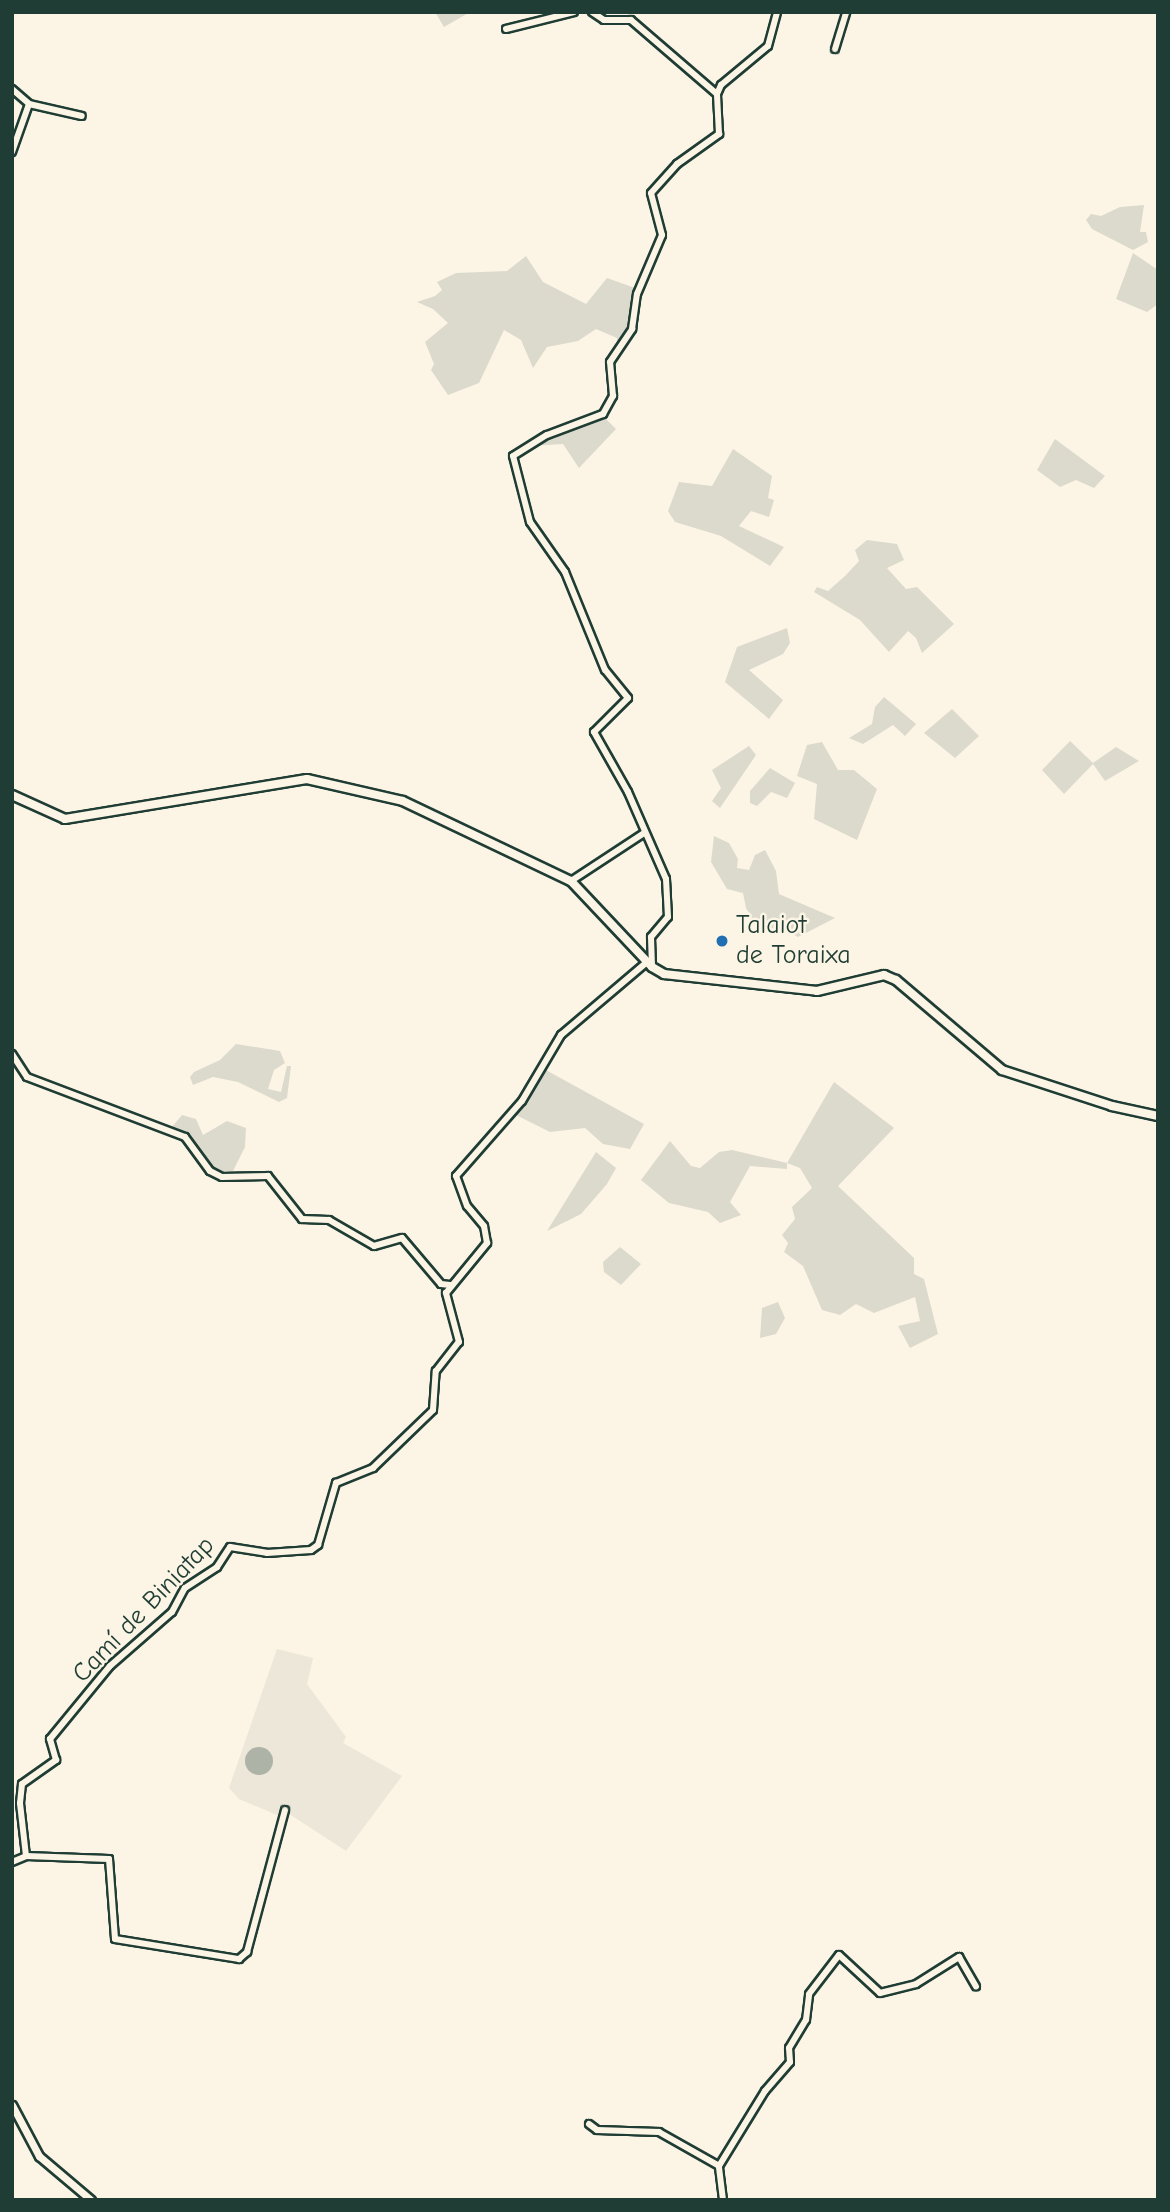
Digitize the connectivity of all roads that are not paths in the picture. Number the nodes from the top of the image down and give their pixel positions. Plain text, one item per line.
1 (574, 12) edge
2 (777, 12) edge
3 (846, 12) edge
4 (594, 13) edge
5 (506, 29) dead end
6 (835, 49) dead end
7 (12, 89) edge
8 (717, 94) junction
9 (29, 104) junction
10 (82, 116) dead end
11 (12, 152) edge
12 (12, 795) edge
13 (644, 832) junction
14 (571, 881) junction
15 (649, 965) junction
16 (12, 1054) edge
17 (1158, 1116) edge
18 (450, 1286) junction
19 (285, 1810) dead end
20 (26, 1856) junction
21 (12, 1862) edge
22 (976, 1987) dead end
23 (12, 2105) edge
24 (589, 2124) dead end
25 (719, 2166) junction
26 (91, 2200) edge
27 (723, 2200) edge

1 - 5 street
2 - 8 street
3 - 6 street
4 - 8 street
7 - 9 street
8 - 13 street
9 - 10 street
9 - 11 street
12 - 14 main road
13 - 14 street
13 - 15 street
14 - 15 main road
15 - 17 main road
15 - 18 street
16 - 18 street
18 - 20 street, Camí de Biniatap
19 - 20 street
20 - 21 street
22 - 25 street
23 - 26 street
24 - 25 street
25 - 27 street

